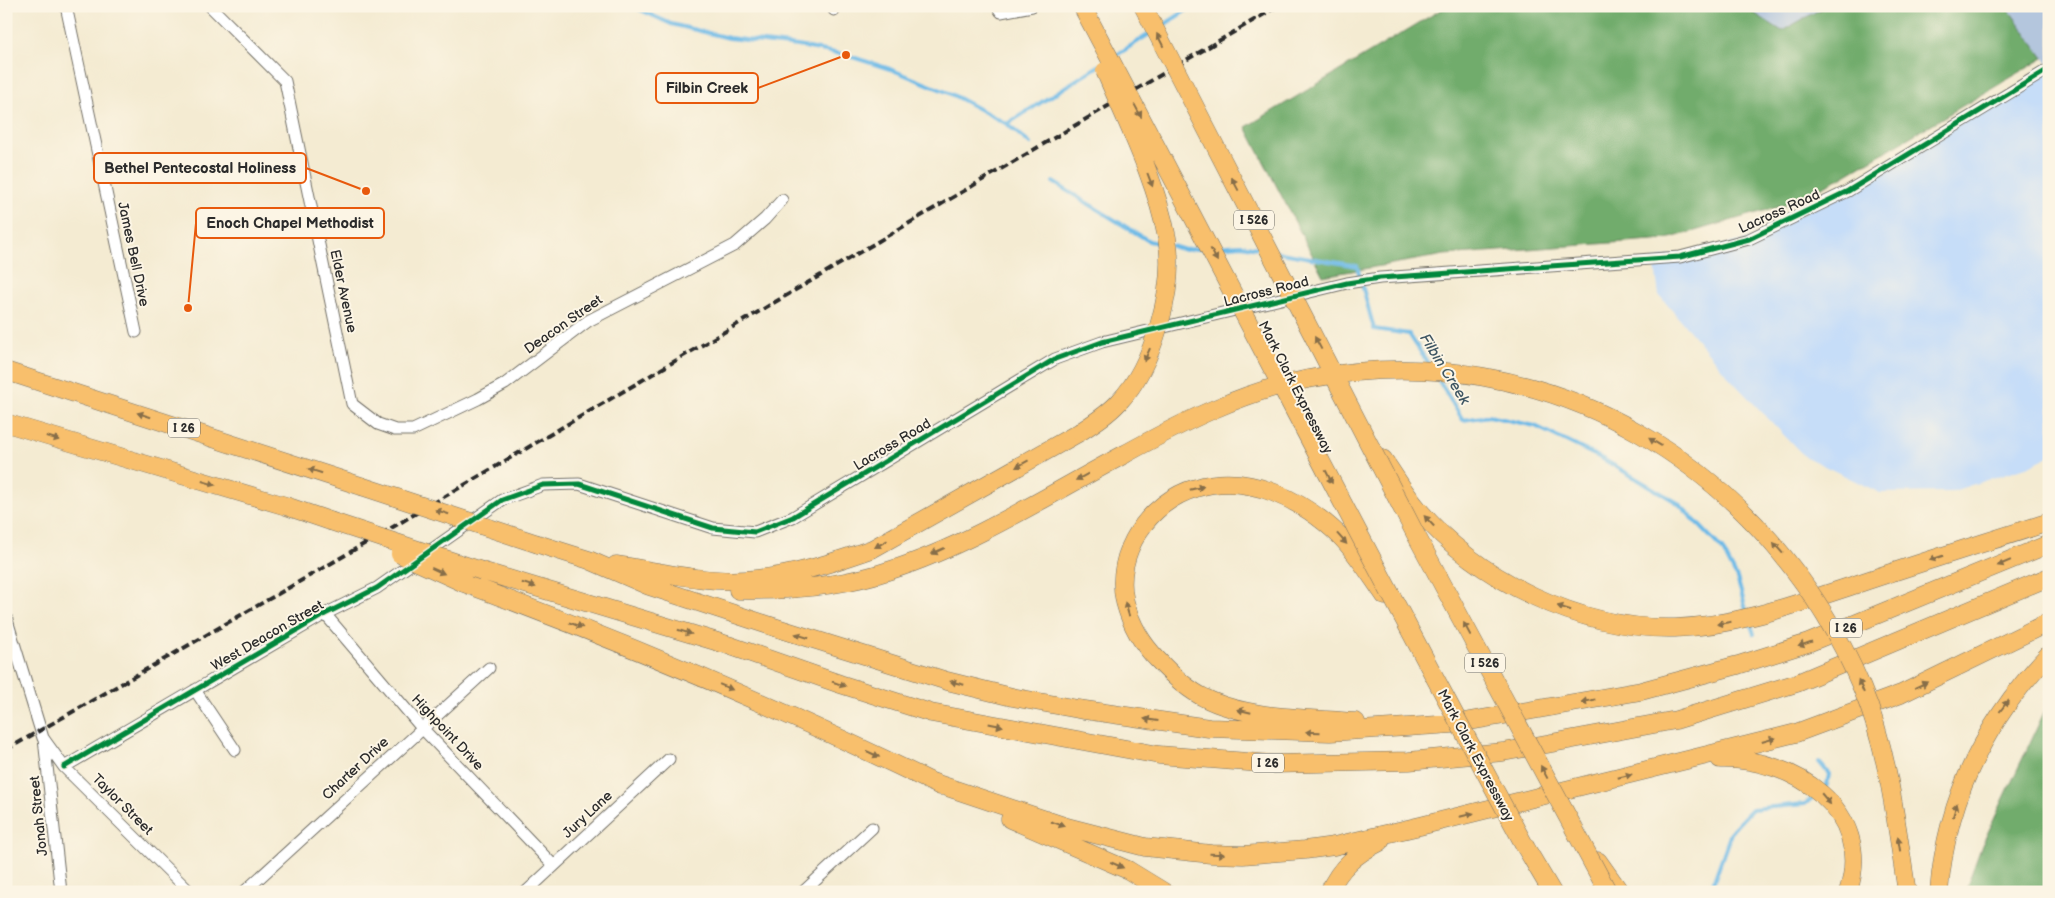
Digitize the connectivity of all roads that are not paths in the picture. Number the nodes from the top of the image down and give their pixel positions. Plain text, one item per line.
1 (66, 6) edge
2 (210, 6) edge
3 (1032, 6) edge
4 (1078, 6) edge
5 (1082, 6) edge
6 (1142, 6) edge
7 (999, 9) edge
8 (2049, 69) edge
9 (782, 200) dead end
10 (136, 332) dead end
11 (6, 371) edge
12 (352, 404) joint
13 (6, 424) edge
14 (1366, 433) junction
15 (502, 500) joint
16 (330, 521) junction
17 (2049, 522) edge
18 (2049, 544) edge
19 (590, 560) junction
20 (643, 569) junction
21 (2049, 578) edge
22 (326, 614) junction
23 (6, 617) edge
24 (1403, 620) junction
25 (2049, 622) edge
26 (2049, 654) edge
27 (489, 668) dead end
28 (195, 690) junction
29 (1414, 727) junction
30 (421, 728) junction
31 (44, 738) junction
32 (235, 750) dead end
33 (669, 759) dead end
34 (1688, 760) junction
35 (64, 766) junction
36 (929, 781) junction
37 (1570, 821) junction
38 (1420, 826) junction
39 (872, 828) dead end
40 (1526, 848) junction
41 (554, 866) junction
42 (61, 892) edge
43 (190, 892) edge
44 (244, 892) edge
45 (526, 892) edge
46 (803, 892) edge
47 (1164, 892) edge
48 (1329, 892) edge
49 (1539, 892) edge
50 (1552, 892) edge
51 (1608, 892) edge
52 (1620, 892) edge
53 (1848, 892) edge
54 (1907, 892) edge
55 (1939, 892) edge

1 - 10 street, James Bell Drive
2 - 12 street, Elder Avenue
3 - 7 street
4 -> 20 highway, bridge
5 -> 24 highway, Mark Clark Expressway, bridge
14 -> 6 highway, I 526, bridge
8 - 15 street, Lacross Road
9 - 12 street, Deacon Street
19 -> 11 highway, I 26, bridge
13 -> 16 highway, I 26
17 -> 14 highway
37 -> 14 highway, I 526, bridge
15 - 22 street, West Deacon Street
16 -> 21 highway, I 26, bridge
16 -> 36 highway, bridge
18 -> 29 highway, I 26
19 - 20 highway
29 -> 19 highway, I 26
54 -> 20 highway, bridge
22 - 28 street, West Deacon Street
22 - 30 street, Highpoint Drive
23 - 31 street, Taylor Street
29 -> 24 highway, bridge
24 - 40 highway, Mark Clark Expressway, bridge
34 -> 25 highway
55 -> 26 highway
27 - 30 street, Charter Drive
28 - 32 street
28 - 35 street, West Deacon Street
30 - 41 street, Highpoint Drive
30 - 44 street, Charter Drive
31 - 35 street, Taylor Street
31 - 42 street, Jonah Street
33 - 41 street, Jury Lane
38 -> 34 highway
34 -> 53 highway
35 - 43 street, Taylor Street
36 -> 38 highway
36 -> 47 highway
37 - 51 highway, I 526, bridge
37 - 52 highway, bridge
38 - 48 highway
39 - 46 street
40 - 49 highway
40 - 50 highway, Mark Clark Expressway
41 - 45 street, Jury Lane

